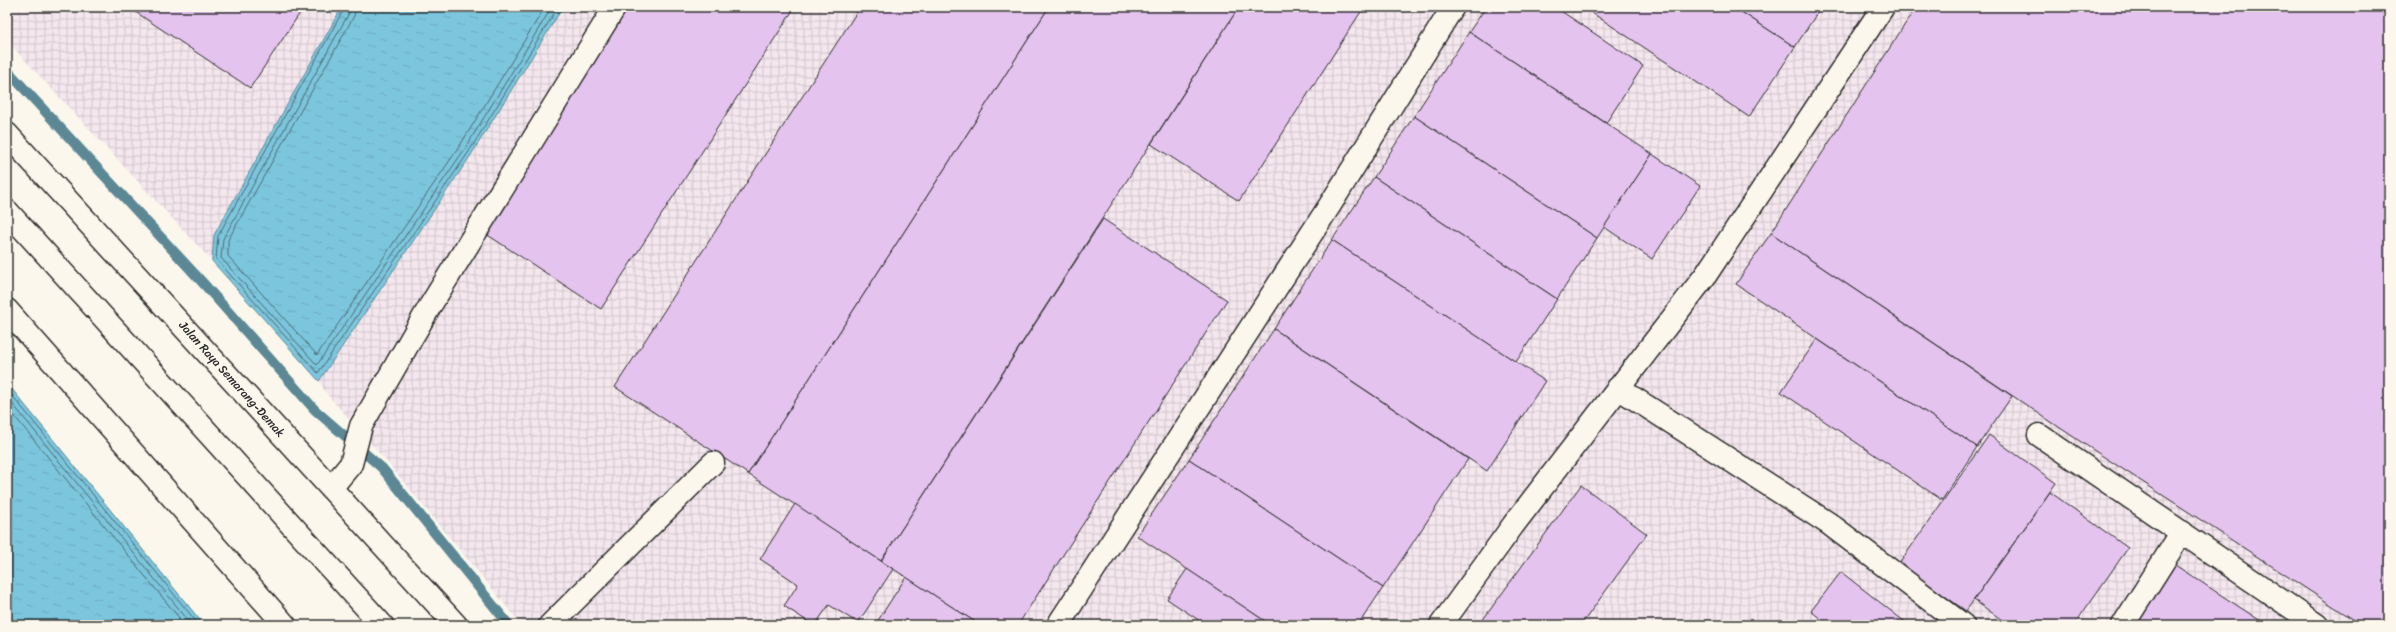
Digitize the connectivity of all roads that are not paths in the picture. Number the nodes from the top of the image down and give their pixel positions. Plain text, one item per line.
1 (615, 7) edge
2 (1453, 7) edge
3 (1884, 7) edge
4 (7, 134) edge
5 (7, 211) edge
6 (7, 310) edge
7 (1618, 388) junction
8 (2039, 435) dead end
9 (713, 463) dead end
10 (331, 488) junction
11 (2182, 532) junction
12 (553, 622) edge
13 (285, 625) edge
14 (382, 625) edge
15 (456, 625) edge
16 (1058, 625) edge
17 (1441, 625) edge
18 (1963, 625) edge
19 (2123, 625) edge
20 (2317, 625) edge

1 - 10 main road
2 - 16 main road
3 - 7 main road
4 - 10 main road, Jalan Raya Semarang-Demak
5 - 14 main road
6 - 13 main road
7 - 17 main road
7 - 18 main road
8 - 11 main road
9 - 12 main road
10 - 15 main road, Jalan Raya Semarang-Demak
11 - 19 main road
11 - 20 main road

